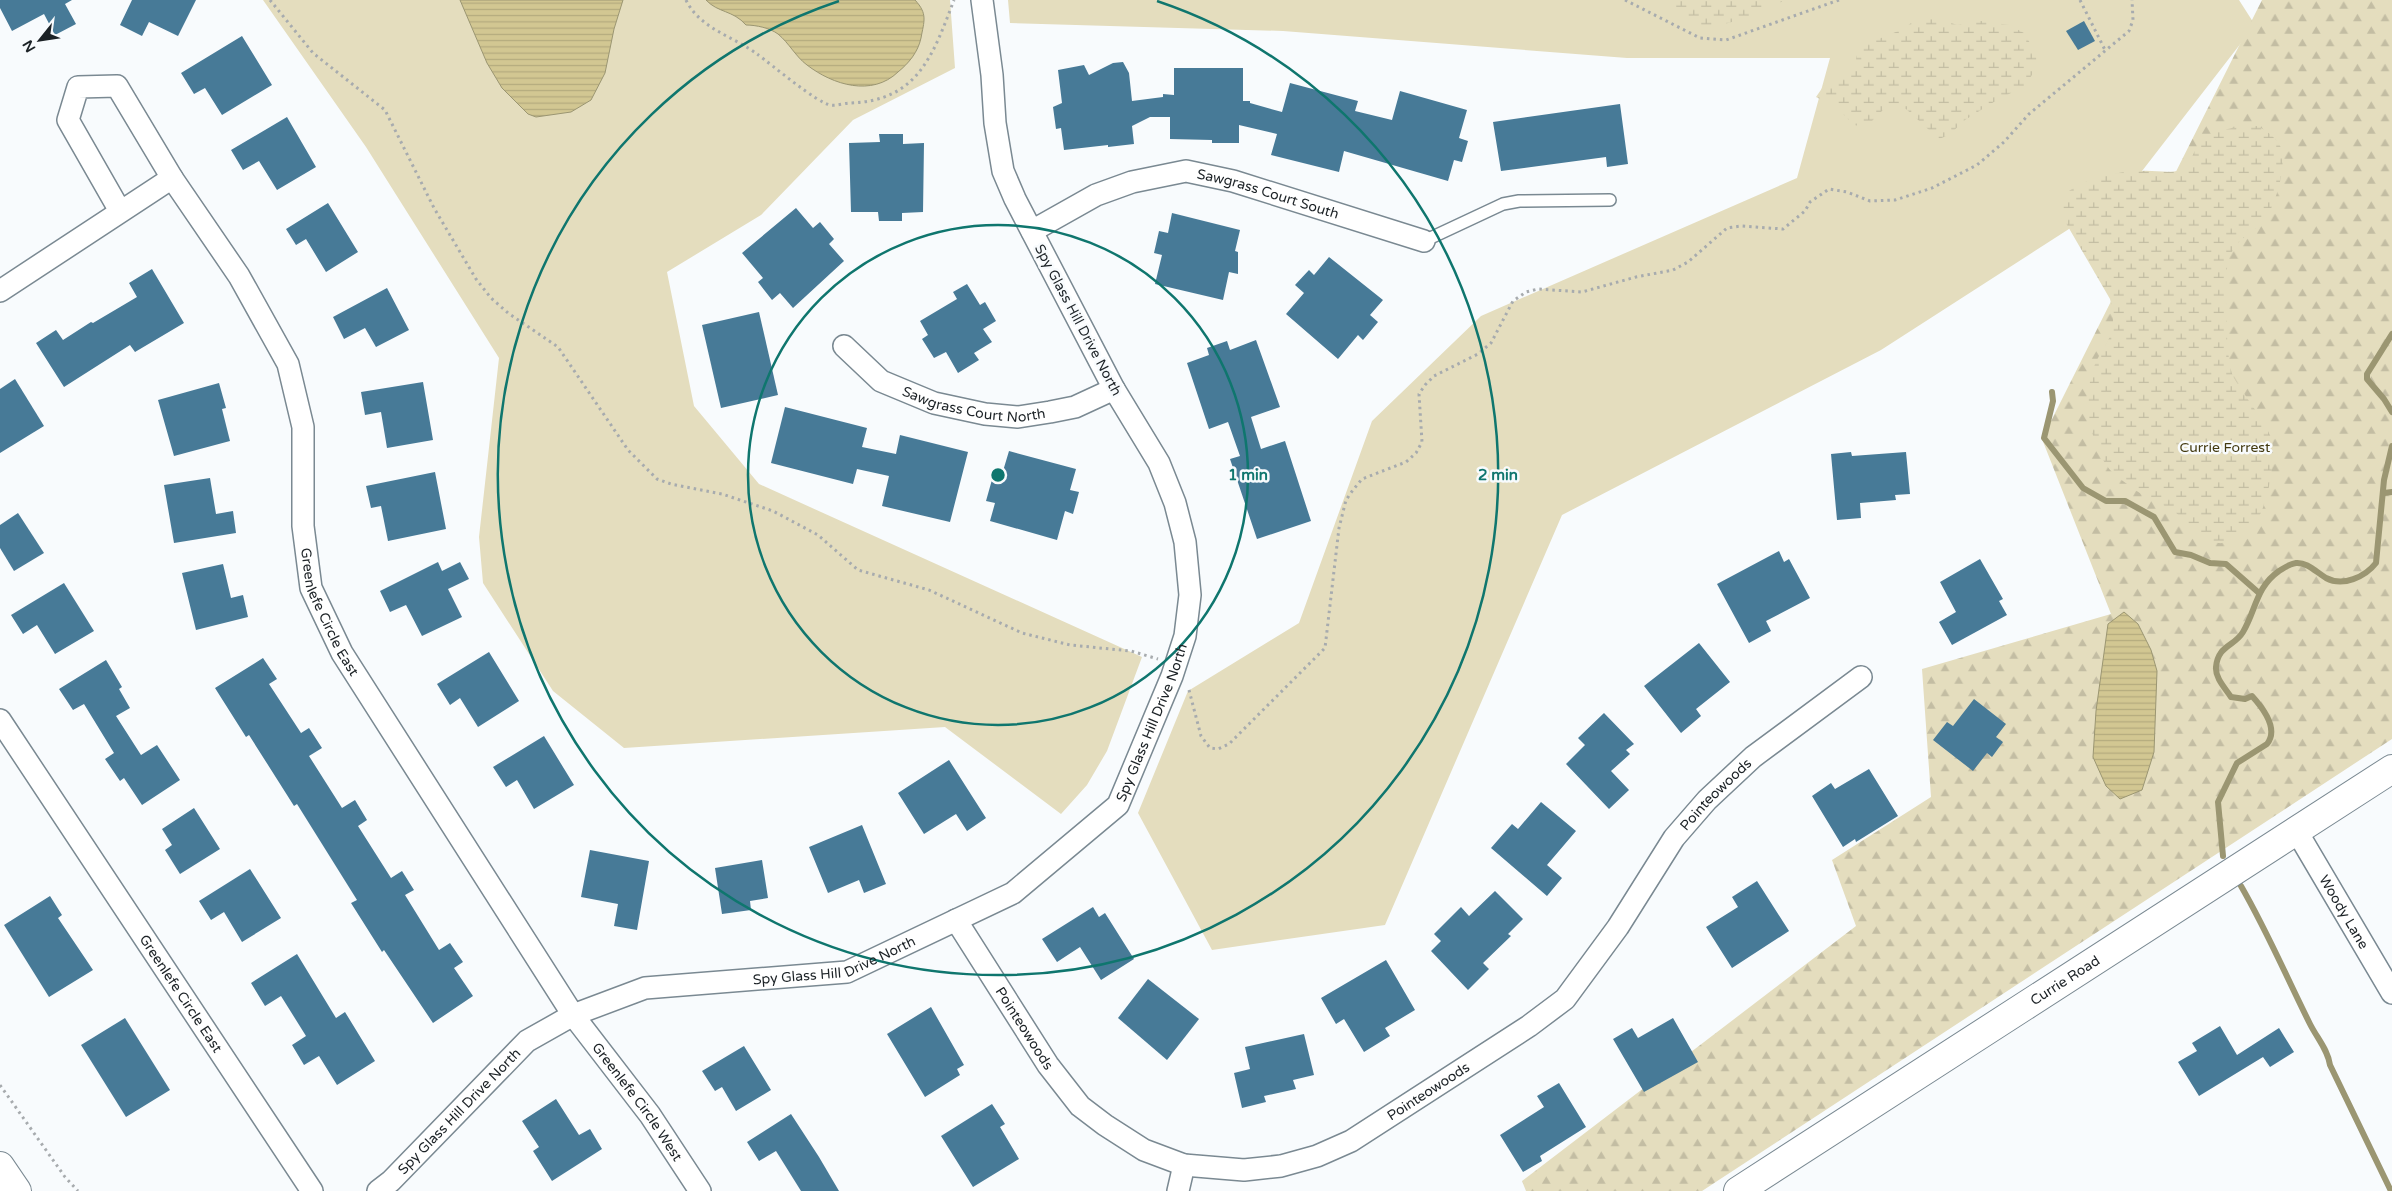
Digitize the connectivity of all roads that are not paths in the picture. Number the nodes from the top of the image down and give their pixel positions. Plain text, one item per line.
1 (982, 0) edge
2 (172, 178) junction
3 (1610, 200) dead end
4 (120, 211) junction
5 (1032, 231) junction
6 (1424, 241) joint
7 (0, 291) edge
8 (844, 346) dead end
9 (1114, 389) junction
10 (1860, 677) dead end
11 (0, 720) edge
12 (2392, 769) edge
13 (2296, 830) junction
14 (956, 920) junction
15 (2392, 993) edge
16 (573, 1015) junction
17 (0, 1166) edge
18 (1184, 1166) junction
19 (17, 1191) edge
20 (312, 1191) edge
21 (378, 1191) edge
22 (700, 1191) edge
23 (1178, 1191) edge
24 (1738, 1191) edge

1 - 5 street, Spy Glass Hill Drive North
2 - 4 street
2 - 4 street, Greenlefe Circle East
2 - 16 street, Greenlefe Circle East
3 - 6 lane
4 - 7 street
5 - 6 street, Sawgrass Court South
5 - 9 street, Spy Glass Hill Drive North
8 - 9 street, Sawgrass Court North
9 - 14 street, Spy Glass Hill Drive North
10 - 18 street, Pointeowoods
11 - 20 street, Greenlefe Circle East
12 - 13 street, Currie Road
13 - 15 street, Woody Lane
13 - 24 street, Currie Road
14 - 16 street, Spy Glass Hill Drive North
14 - 18 street, Pointeowoods
16 - 21 street, Spy Glass Hill Drive North
16 - 22 street, Greenlefe Circle West
17 - 19 street
18 - 23 street

